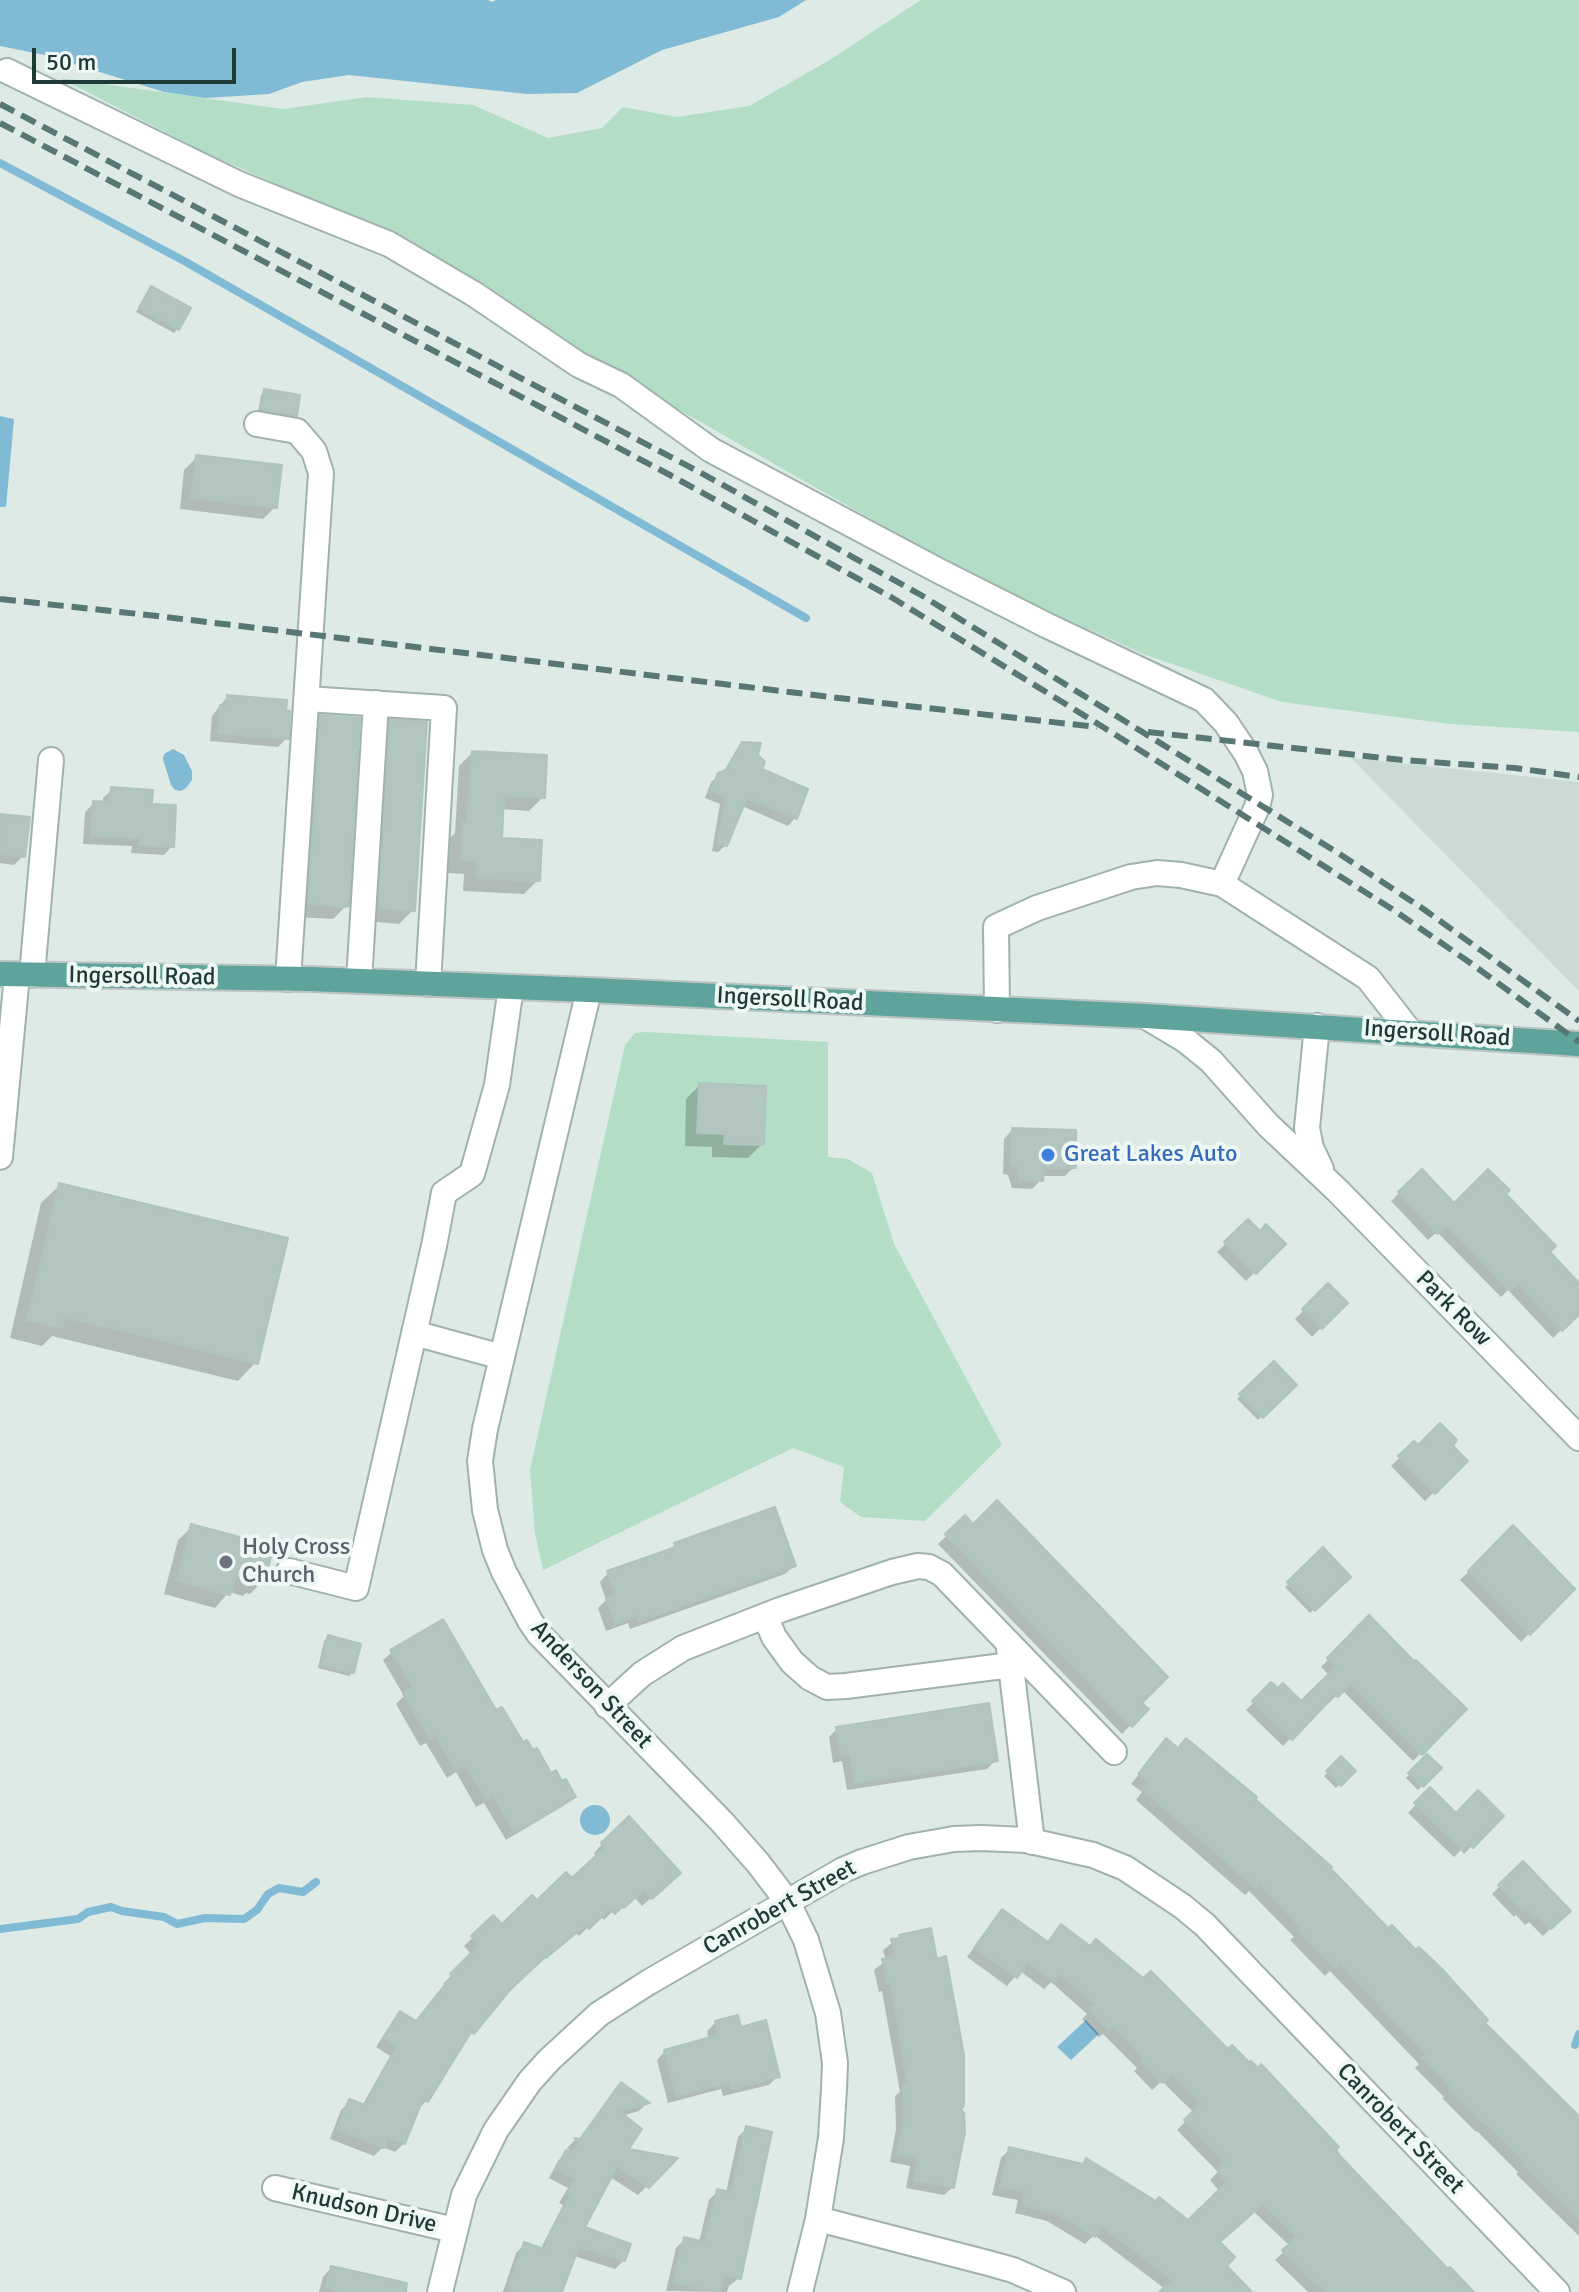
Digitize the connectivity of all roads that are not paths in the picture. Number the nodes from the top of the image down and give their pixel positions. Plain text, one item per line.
1 (7, 71) dead end
2 (257, 424) dead end
3 (307, 699) junction
4 (376, 703) junction
5 (51, 760) dead end
6 (1222, 884) junction
7 (16, 975) edge
8 (288, 979) junction
9 (359, 981) junction
10 (428, 984) junction
11 (511, 987) junction
12 (589, 990) junction
13 (997, 1010) junction
14 (1145, 1016) junction
15 (1317, 1026) junction
16 (1411, 1033) junction
17 (1579, 1044) edge
18 (0, 1157) edge
19 (1327, 1181) junction
20 (414, 1333) junction
21 (502, 1357) junction
22 (1579, 1438) edge
23 (289, 1571) dead end
24 (765, 1616) junction
25 (1010, 1654) junction
26 (607, 1706) junction
27 (1114, 1752) dead end
28 (1032, 1842) junction
29 (787, 1901) junction
30 (275, 2188) dead end
31 (818, 2219) junction
32 (454, 2230) junction
33 (440, 2292) edge
34 (800, 2292) edge
35 (1063, 2292) edge
36 (1557, 2292) edge

1 - 6 street
2 - 3 street
3 - 4 street
3 - 8 street
4 - 9 street
4 - 10 street
5 - 7 street
6 - 13 street
6 - 16 street
7 - 8 main road, Ingersoll Road
7 - 18 street
8 - 9 main road, Ingersoll Road
9 - 10 main road, Ingersoll Road
10 - 11 main road, Ingersoll Road
11 - 12 main road, Ingersoll Road
11 - 20 street
12 - 13 main road, Ingersoll Road
12 - 21 street, Anderson Street
13 - 14 main road, Ingersoll Road
14 - 15 main road, Ingersoll Road
14 - 19 street, Park Row
15 - 16 main road, Ingersoll Road
15 - 19 street, Park Row
16 - 17 main road, Ingersoll Road
19 - 22 street, Park Row
20 - 21 street
20 - 23 street
21 - 26 street, Anderson Street
24 - 25 street
24 - 25 street
24 - 26 street
25 - 27 street
25 - 28 street
26 - 29 street, Anderson Street
28 - 29 street, Canrobert Street
28 - 36 street, Canrobert Street
29 - 31 street, Anderson Street
29 - 32 street, Canrobert Street
30 - 32 street, Knudson Drive
31 - 34 street, Anderson Street
31 - 35 street
32 - 33 street, Canrobert Street

